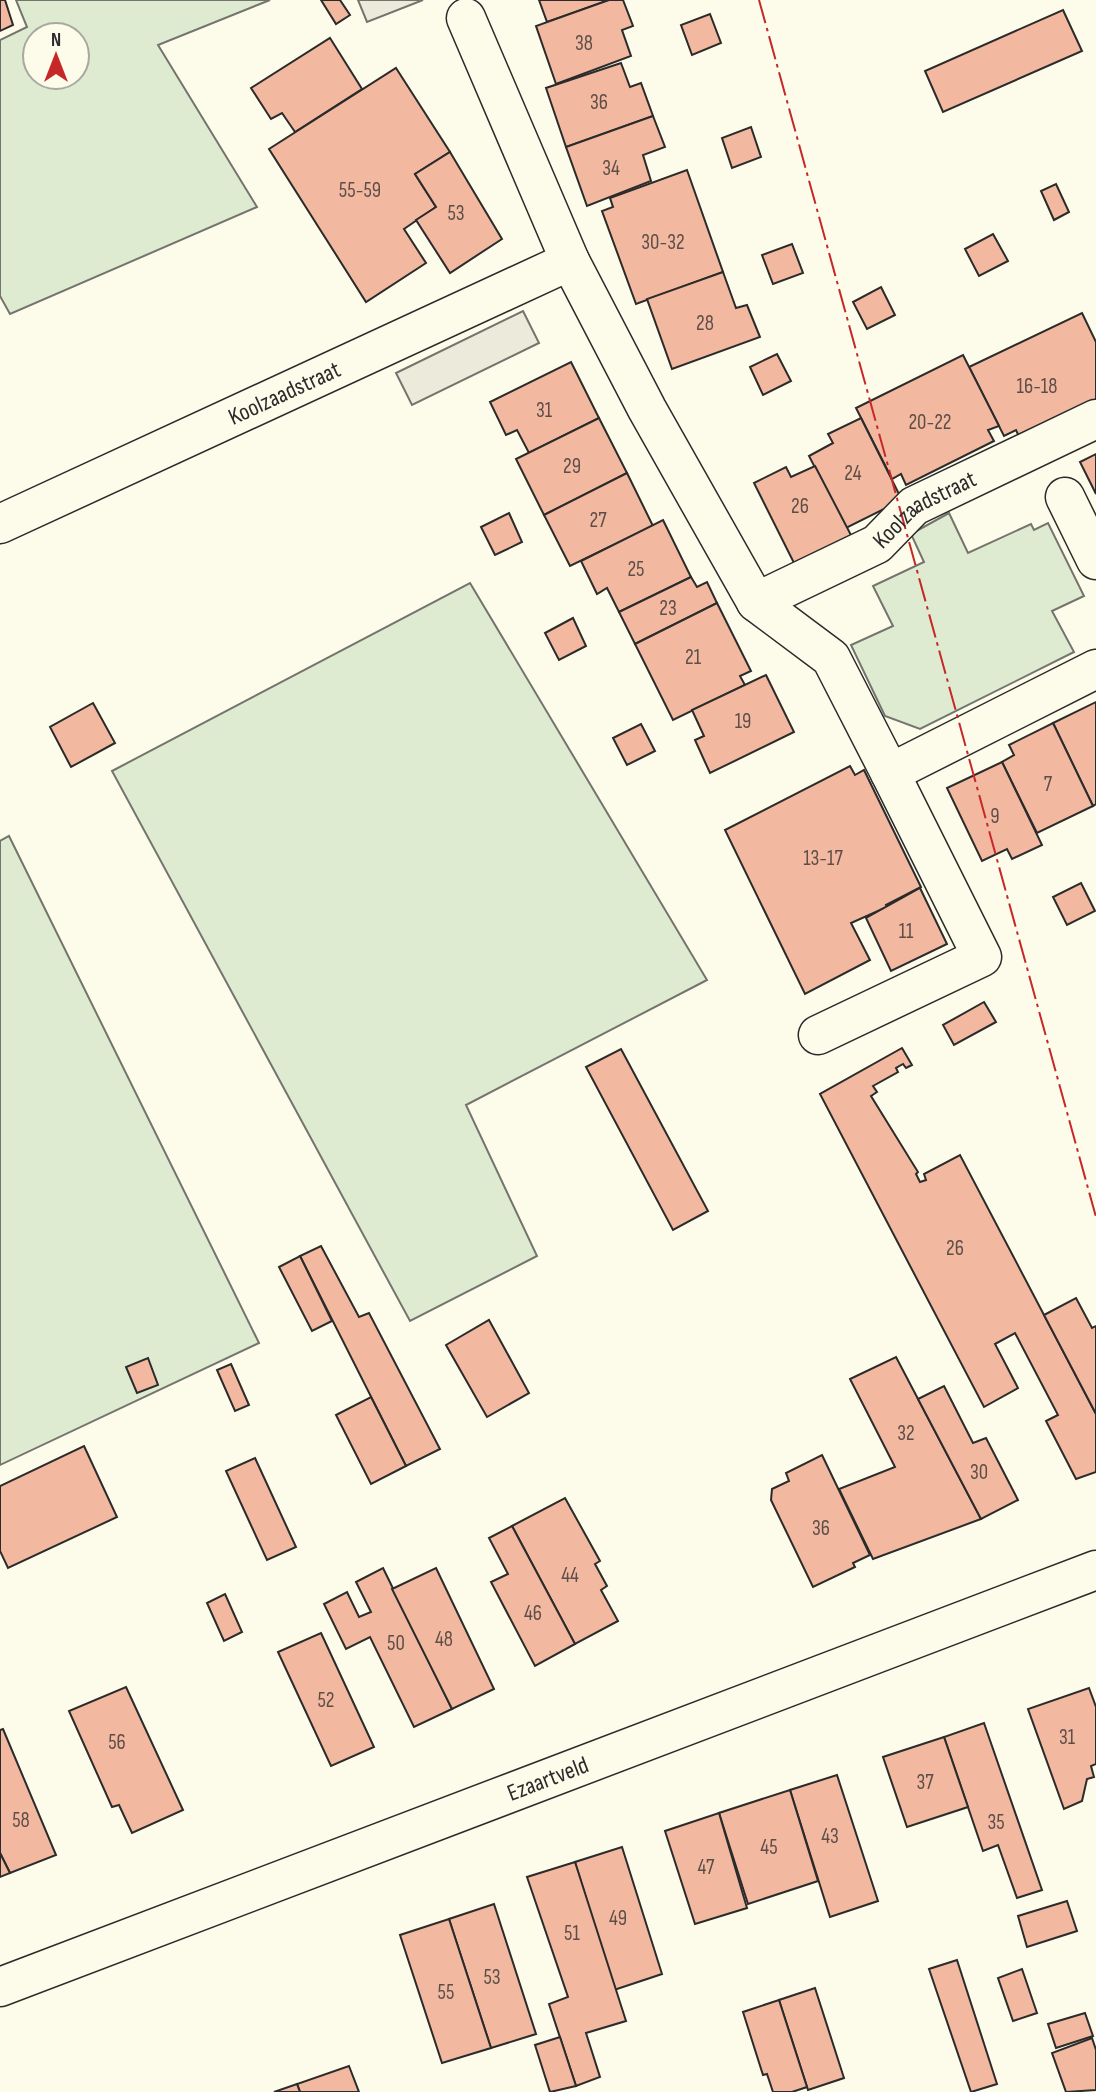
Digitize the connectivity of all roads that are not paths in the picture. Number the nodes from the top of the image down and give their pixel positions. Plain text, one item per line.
1 (466, 18) dead end
2 (570, 261) junction
3 (1096, 419) edge
4 (1065, 497) dead end
5 (0, 524) edge
6 (1096, 560) edge
7 (756, 603) junction
8 (1096, 669) edge
9 (890, 773) junction
10 (818, 1035) dead end
11 (1096, 1570) edge
12 (0, 1987) edge

1 - 2 street
2 - 5 street, Koolzaadstraat
2 - 7 street
3 - 7 street, Koolzaadstraat
4 - 6 street
7 - 9 street
8 - 9 street
9 - 10 street
11 - 12 street, Ezaartveld

